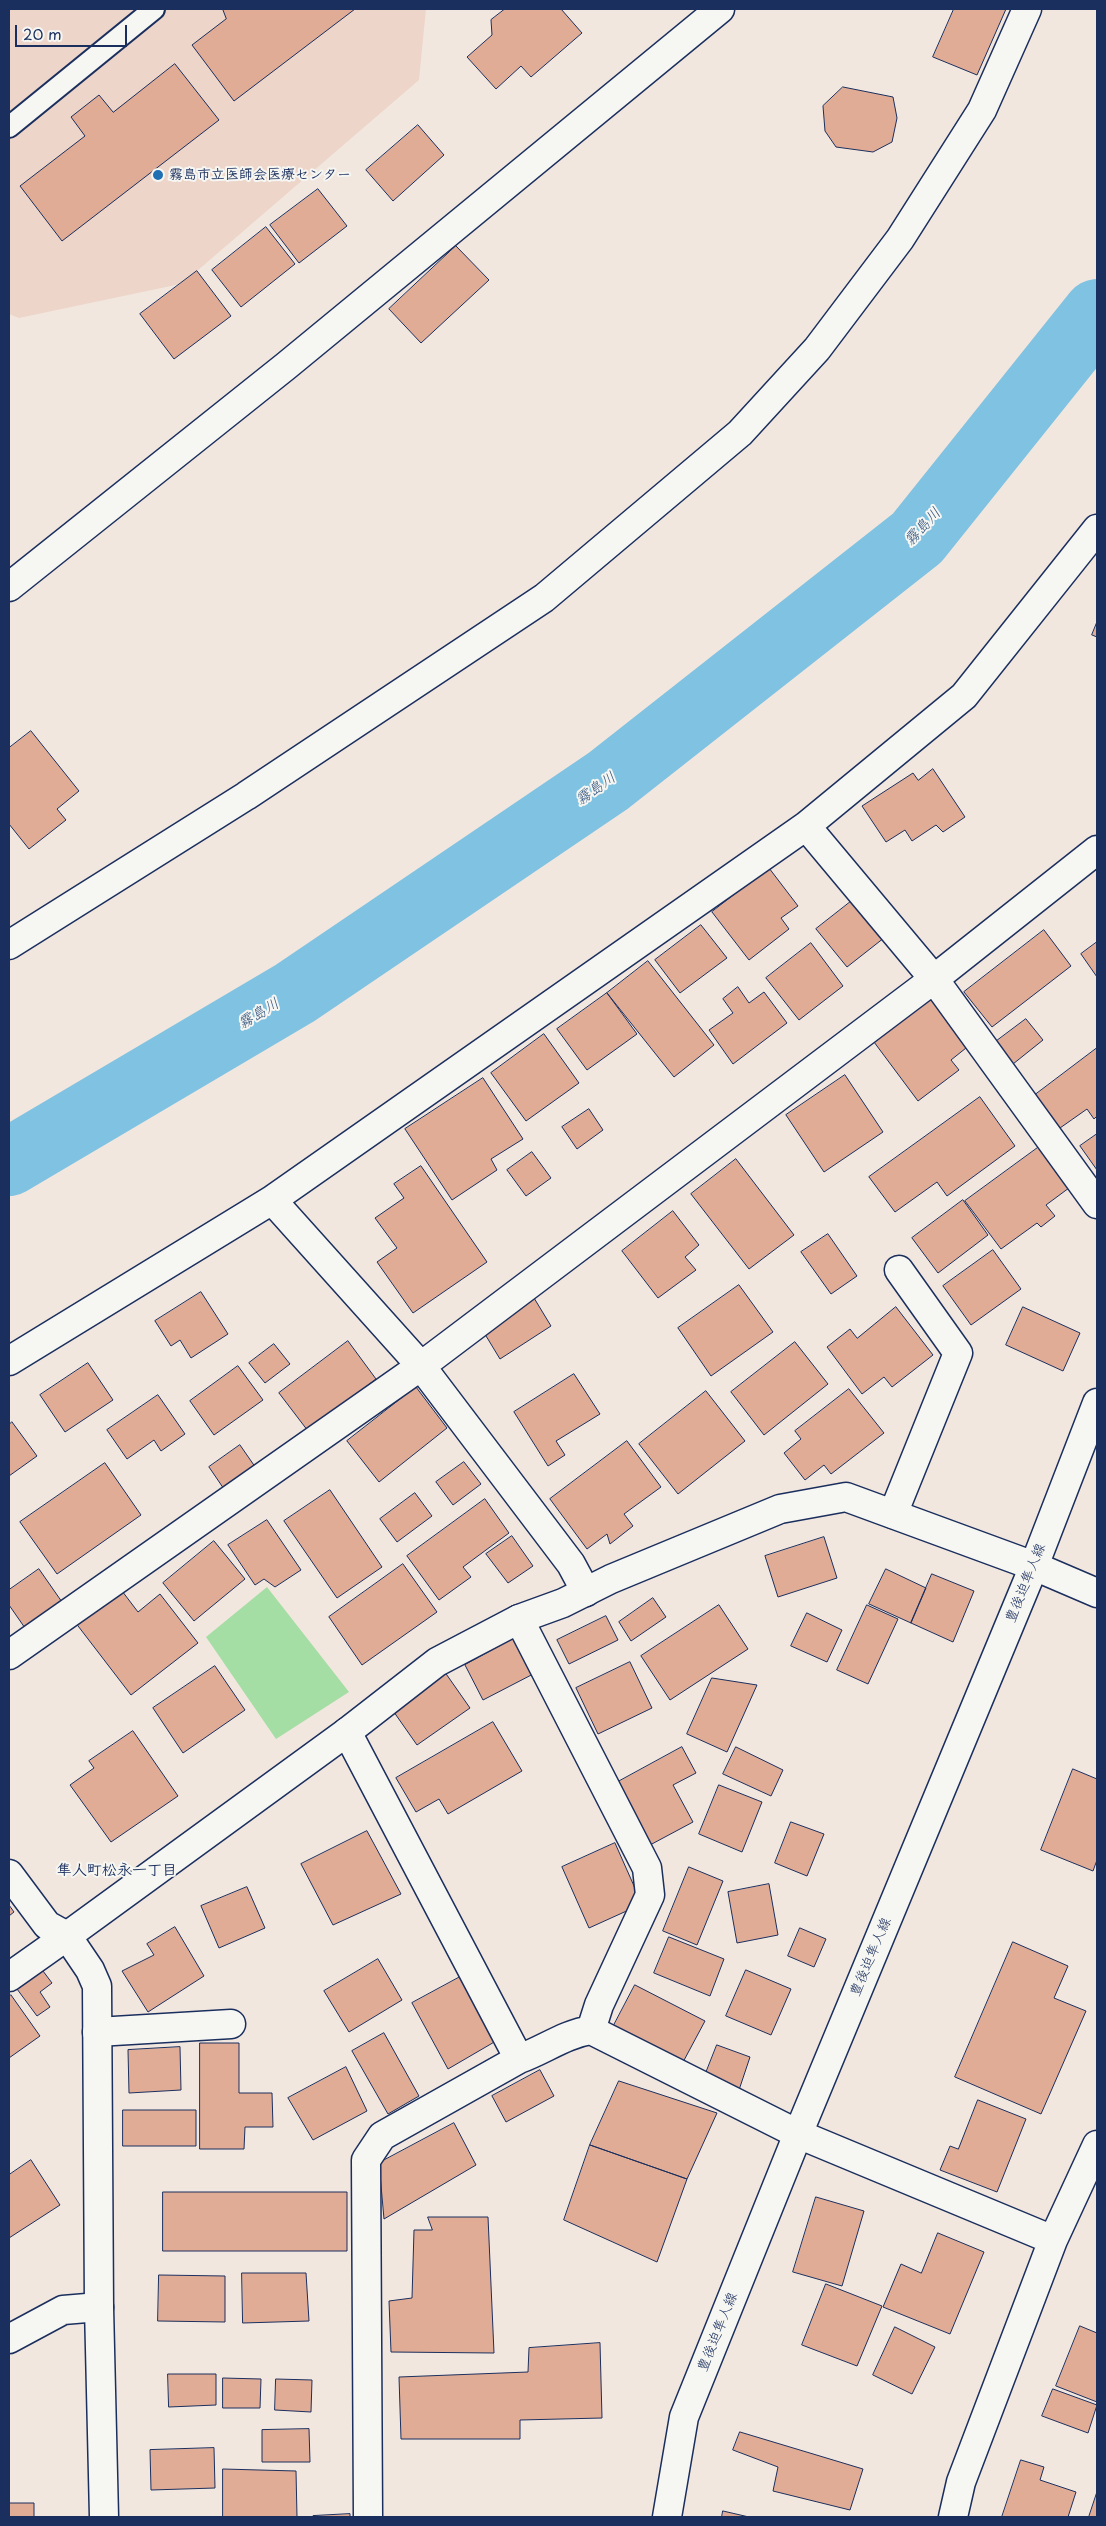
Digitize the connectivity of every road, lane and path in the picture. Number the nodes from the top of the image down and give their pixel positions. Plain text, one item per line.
1 (154, 9) edge
2 (720, 9) edge
3 (1027, 9) edge
4 (9, 126) edge
5 (1097, 529) edge
6 (9, 587) edge
7 (806, 826) junction
8 (1097, 850) edge
9 (9, 944) edge
10 (934, 979) junction
11 (272, 1200) junction
12 (1097, 1204) edge
13 (899, 1270) dead end
14 (9, 1361) edge
15 (420, 1366) junction
16 (1097, 1403) edge
17 (893, 1514) junction
18 (1034, 1566) junction
19 (586, 1592) junction
20 (1097, 1593) edge
21 (519, 1619) junction
22 (9, 1655) edge
23 (346, 1732) junction
24 (9, 1874) edge
25 (67, 1936) junction
26 (9, 1977) edge
27 (231, 2024) dead end
28 (592, 2030) junction
29 (97, 2032) junction
30 (519, 2059) junction
31 (798, 2134) junction
32 (1097, 2145) edge
33 (1053, 2240) junction
34 (99, 2307) junction
35 (9, 2339) edge
36 (104, 2517) edge
37 (368, 2517) edge
38 (667, 2517) edge
39 (953, 2517) edge

1 - 4 lane
2 - 6 street
3 - 9 street
5 - 7 street
7 - 10 street
7 - 11 street
8 - 10 street
10 - 12 street
10 - 15 street
11 - 14 street
11 - 15 street
13 - 17 street
15 - 19 street
15 - 22 street
16 - 18 street, 豊後迫隼人線
17 - 18 street
17 - 19 street
18 - 20 street
18 - 31 street, 豊後迫隼人線
19 - 21 street
21 - 23 street
21 - 28 street
23 - 25 street
23 - 30 street
24 - 25 street
25 - 26 street
25 - 29 street
27 - 29 street
28 - 30 street
28 - 31 street
29 - 34 street
30 - 37 street
31 - 33 street
31 - 38 street, 豊後迫隼人線
32 - 33 street
33 - 39 street
34 - 35 street
34 - 36 street

